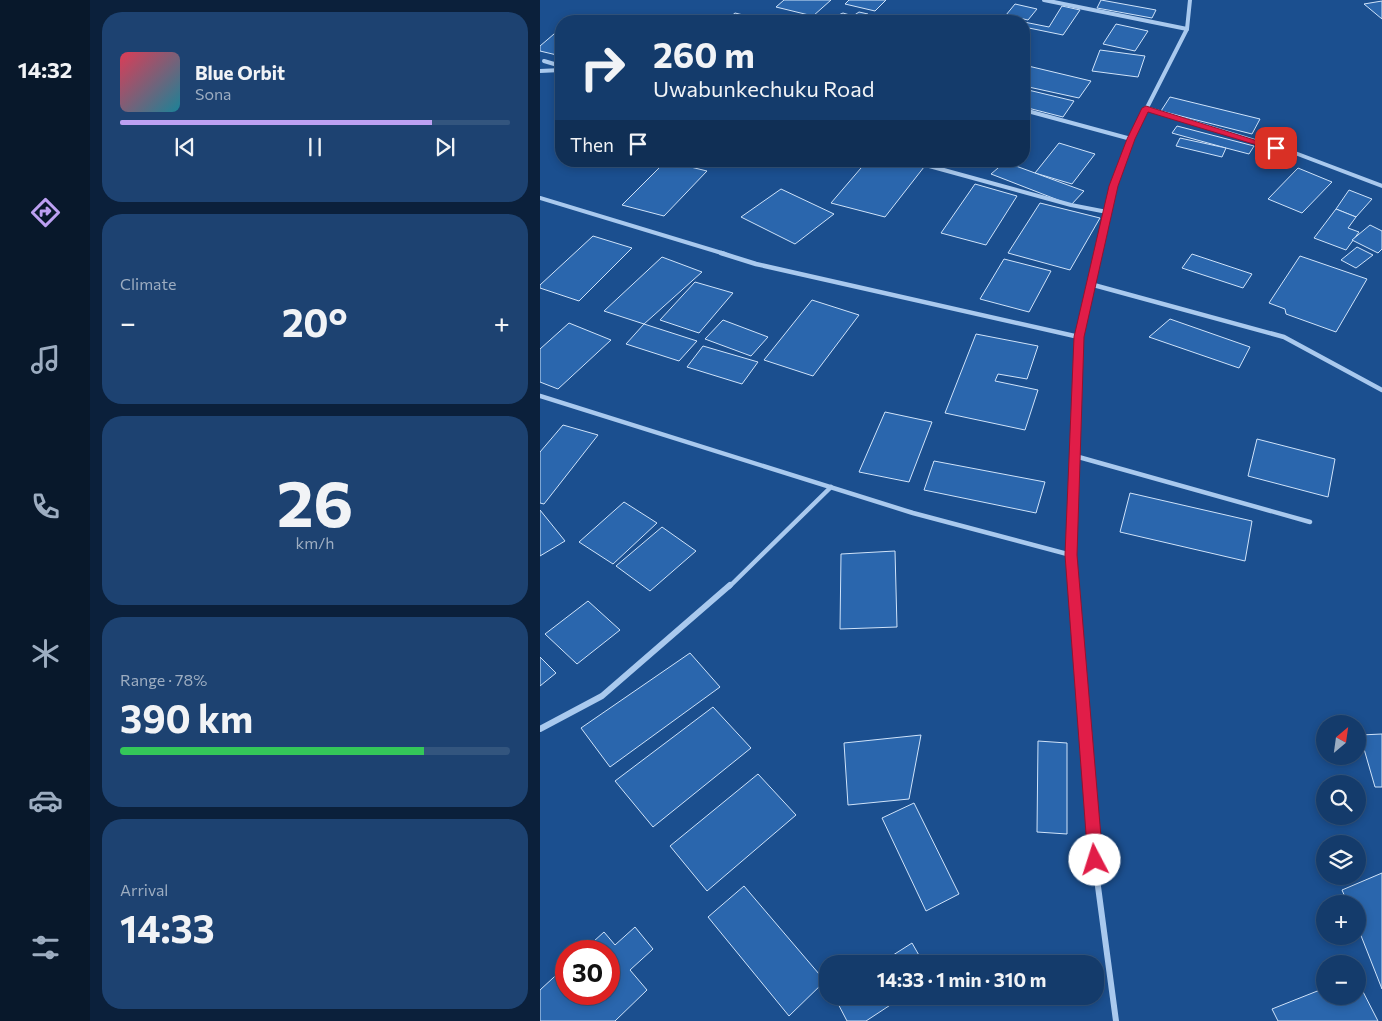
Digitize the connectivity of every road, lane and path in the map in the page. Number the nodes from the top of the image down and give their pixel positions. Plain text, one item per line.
1 (1044, 0) edge
2 (1190, 0) edge
3 (1187, 29) junction
4 (544, 62) dead end
5 (555, 65) edge
6 (555, 70) edge
7 (540, 71) edge
8 (1146, 108) junction
9 (1030, 112) edge
10 (1131, 139) junction
11 (933, 167) edge
12 (1382, 186) edge
13 (540, 198) edge
14 (1107, 212) junction
15 (1090, 284) junction
16 (1079, 337) junction
17 (1382, 390) edge
18 (540, 396) edge
19 (1075, 456) junction
20 (831, 487) junction
21 (1310, 522) dead end
22 (1071, 555) junction
23 (540, 729) edge
24 (1116, 1021) edge

1 - 3 street
2 - 3 street
3 - 8 street
4 - 5 street
6 - 7 street
8 - 10 street
8 - 12 street
9 - 10 street
10 - 14 street
11 - 14 street
13 - 16 street
14 - 15 street
15 - 16 street
15 - 17 street
16 - 19 street
18 - 20 street
19 - 21 street
19 - 22 street
20 - 22 street
20 - 23 street
22 - 24 street

